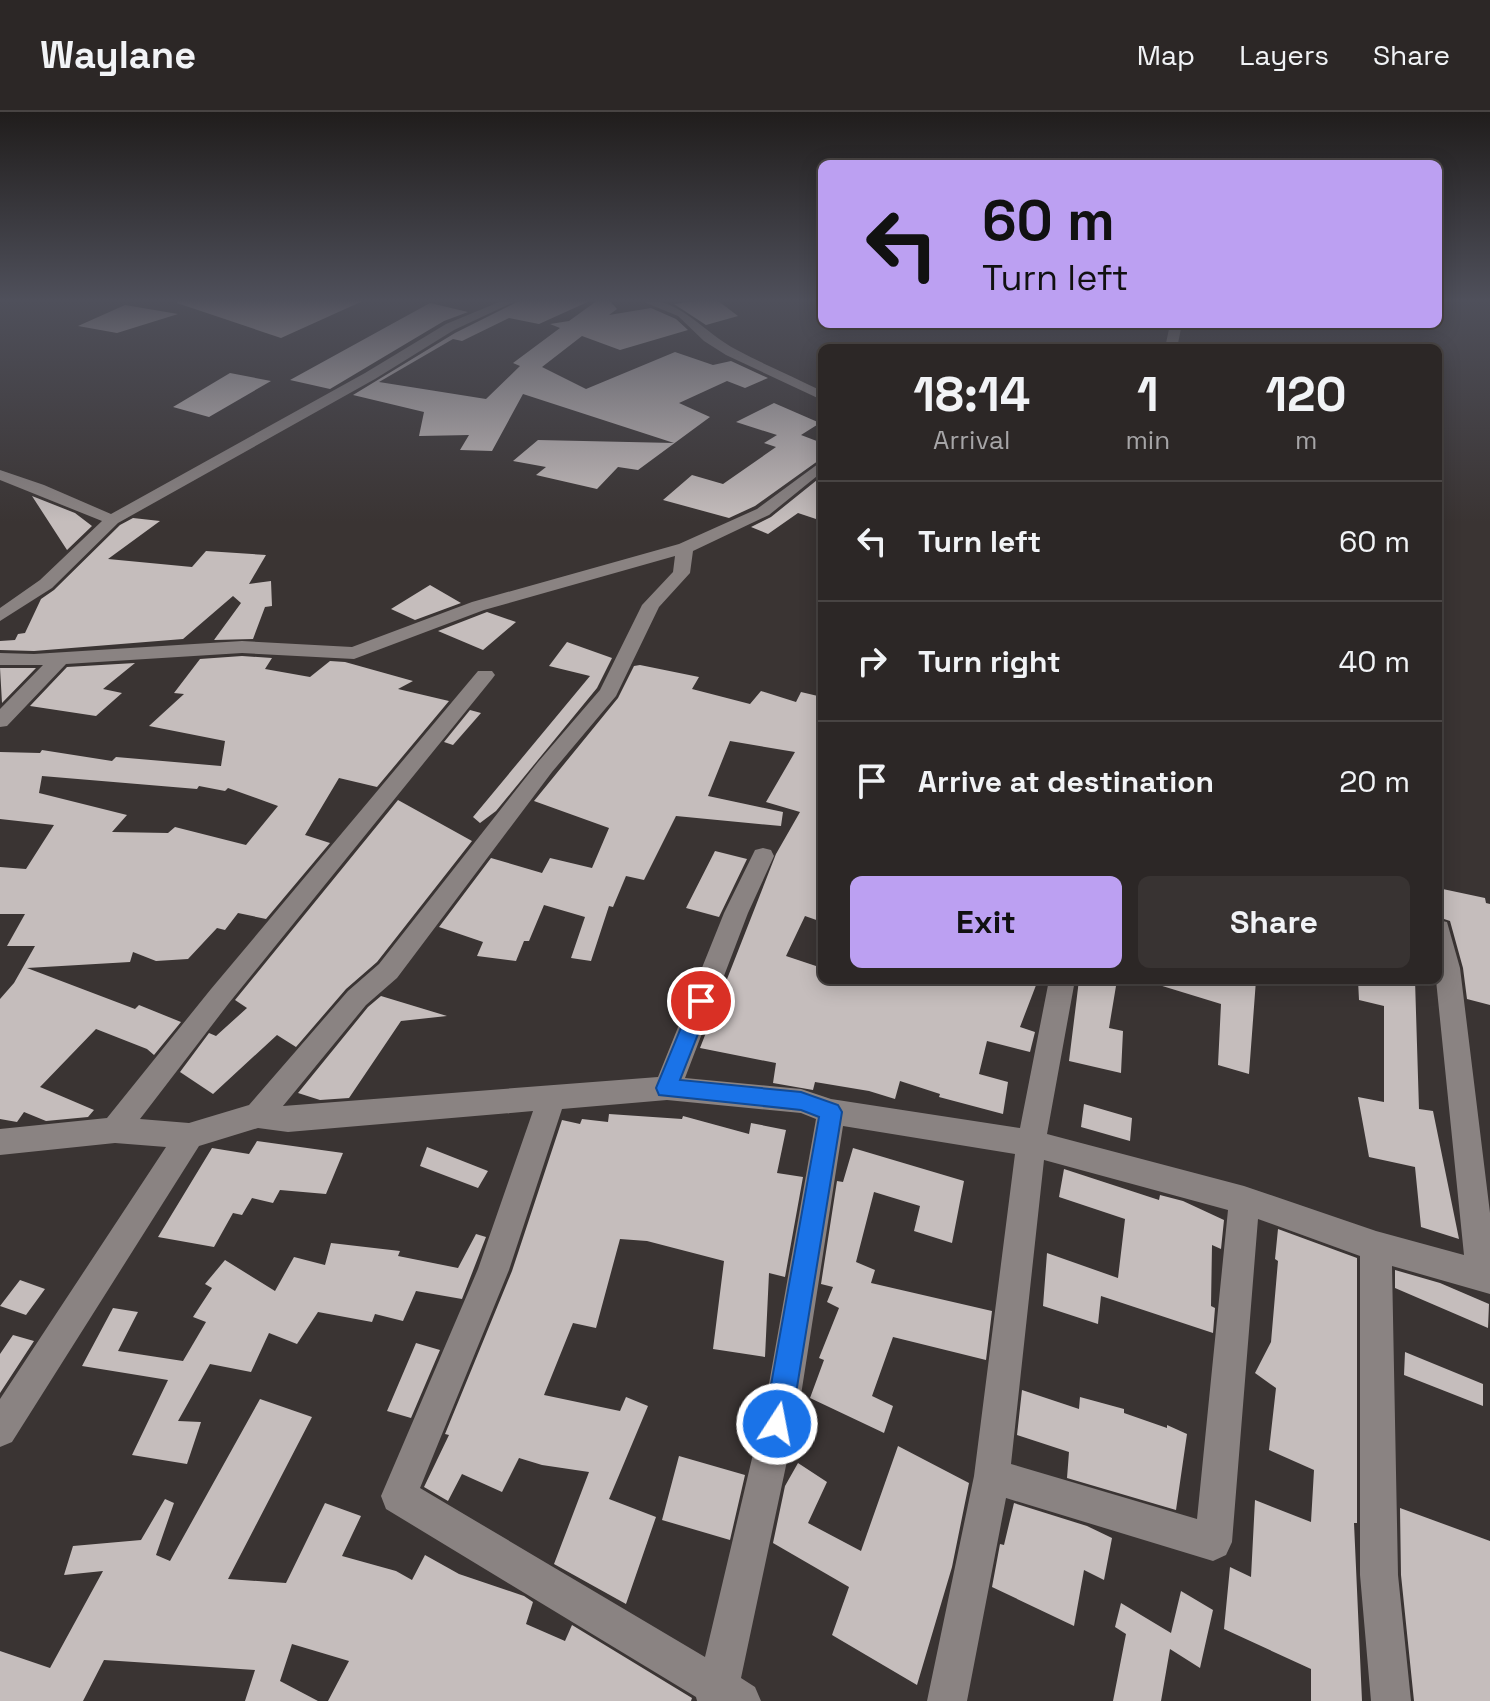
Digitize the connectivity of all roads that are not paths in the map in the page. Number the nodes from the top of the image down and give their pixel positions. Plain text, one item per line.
1 (373, 374) edge
2 (776, 374) edge
3 (818, 394) edge
4 (818, 468) edge
5 (0, 475) edge
6 (112, 520) junction
7 (685, 548) junction
8 (0, 616) edge
9 (0, 659) edge
10 (60, 659) junction
11 (485, 675) dead end
12 (0, 721) edge
13 (763, 856) dead end
14 (1442, 946) edge
15 (1061, 984) edge
16 (667, 1088) junction
17 (552, 1096) junction
18 (831, 1112) junction
19 (258, 1115) junction
20 (115, 1130) junction
21 (189, 1136) junction
22 (0, 1142) edge
23 (1031, 1143) junction
24 (1244, 1200) junction
25 (1376, 1246) junction
26 (1486, 1277) edge
27 (0, 1430) edge
28 (992, 1476) junction
29 (725, 1696) edge
30 (947, 1701) edge
31 (1391, 1701) edge

1 - 6 street
2 - 3 street
4 - 7 street
5 - 6 street
6 - 8 street
7 - 10 street
7 - 19 street
9 - 10 street
10 - 12 street
11 - 20 street
13 - 16 street
14 - 26 street
15 - 23 street
16 - 17 street
16 - 18 street
17 - 19 street
17 - 29 street
18 - 23 street
18 - 29 street
19 - 21 street
20 - 21 street
20 - 22 street
21 - 27 street
23 - 24 street
23 - 28 street
24 - 25 street
24 - 28 street
25 - 26 street
25 - 31 street
28 - 30 street

